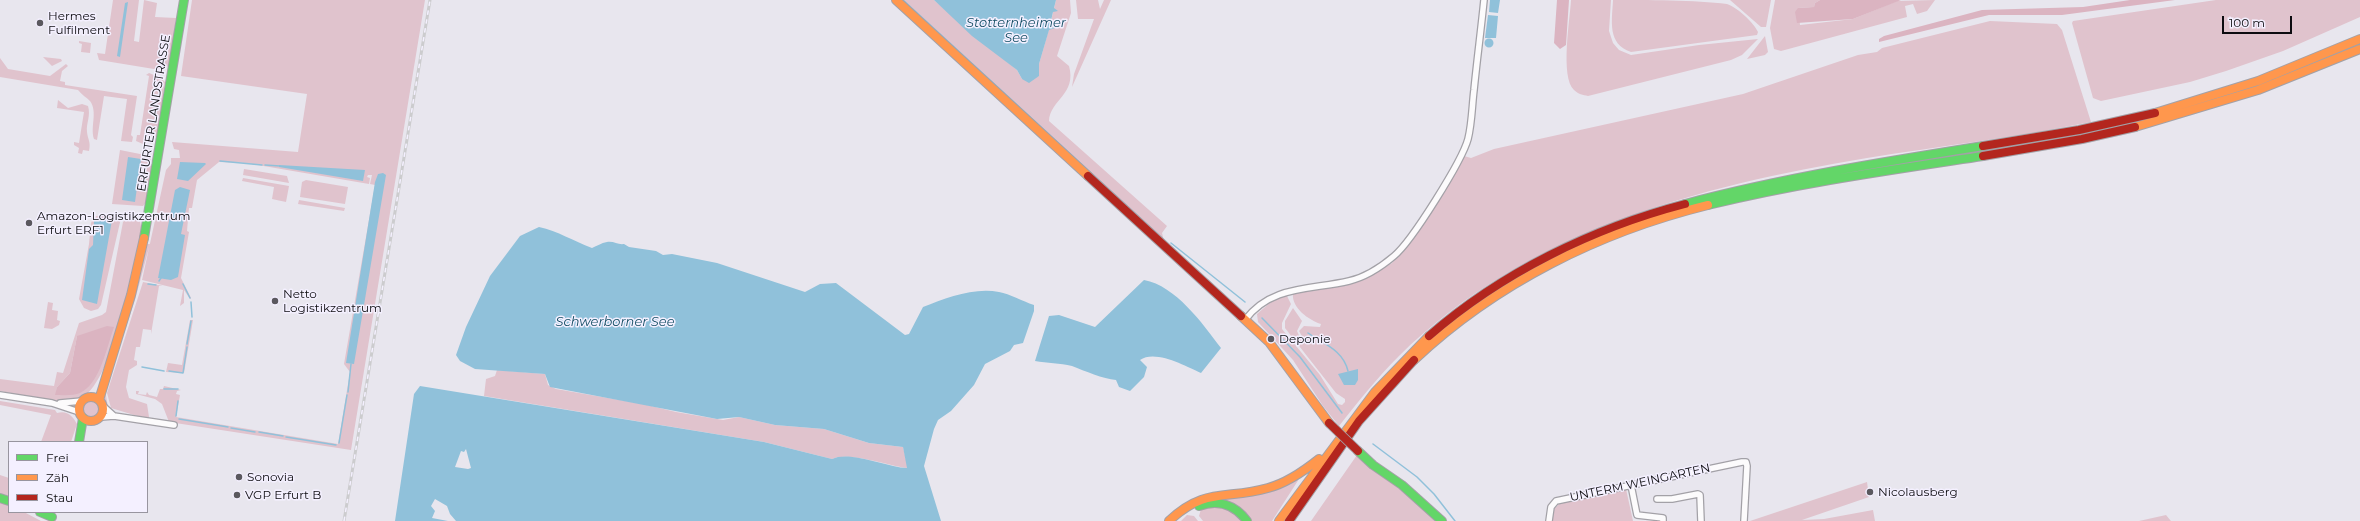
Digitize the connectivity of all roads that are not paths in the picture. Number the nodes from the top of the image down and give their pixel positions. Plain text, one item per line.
1 (184, 0) edge
2 (896, 0) edge
3 (1484, 0) edge
4 (2360, 39) edge
5 (2360, 50) edge
6 (1245, 320) junction
7 (0, 395) edge
8 (82, 401) junction
9 (98, 401) junction
10 (52, 403) junction
11 (114, 416) junction
12 (84, 417) junction
13 (101, 417) junction
14 (174, 425) dead end
15 (80, 441) edge
16 (1326, 455) junction
17 (1630, 485) junction
18 (1657, 499) dead end
19 (42, 513) edge
20 (52, 517) edge
21 (1169, 521) edge
22 (1176, 521) edge
23 (1247, 521) edge
24 (1279, 521) edge
25 (1289, 521) edge
26 (1442, 521) edge
27 (1549, 521) edge
28 (1663, 521) edge
29 (1701, 521) edge
30 (1744, 521) edge

1 - 9 main road, ERFURTER LANDSTRASSE
2 - 6 main road
3 - 6 street
4 - 16 main road
5 - 25 main road
6 - 26 main road, bridge
7 - 10 street
8 - 9 main road
8 - 10 street
8 - 12 main road
9 - 11 street
9 - 13 main road, ERFURTER LANDSTRASSE
10 - 12 street
11 - 13 street
11 - 14 street
12 - 13 main road
12 - 15 main road
16 - 21 main road
16 - 24 main road
17 - 27 street, UNTERM WEINGARTEN
17 - 28 street
17 - 30 street, UNTERM WEINGARTEN
18 - 29 street
19 - 20 main road
22 - 23 main road

